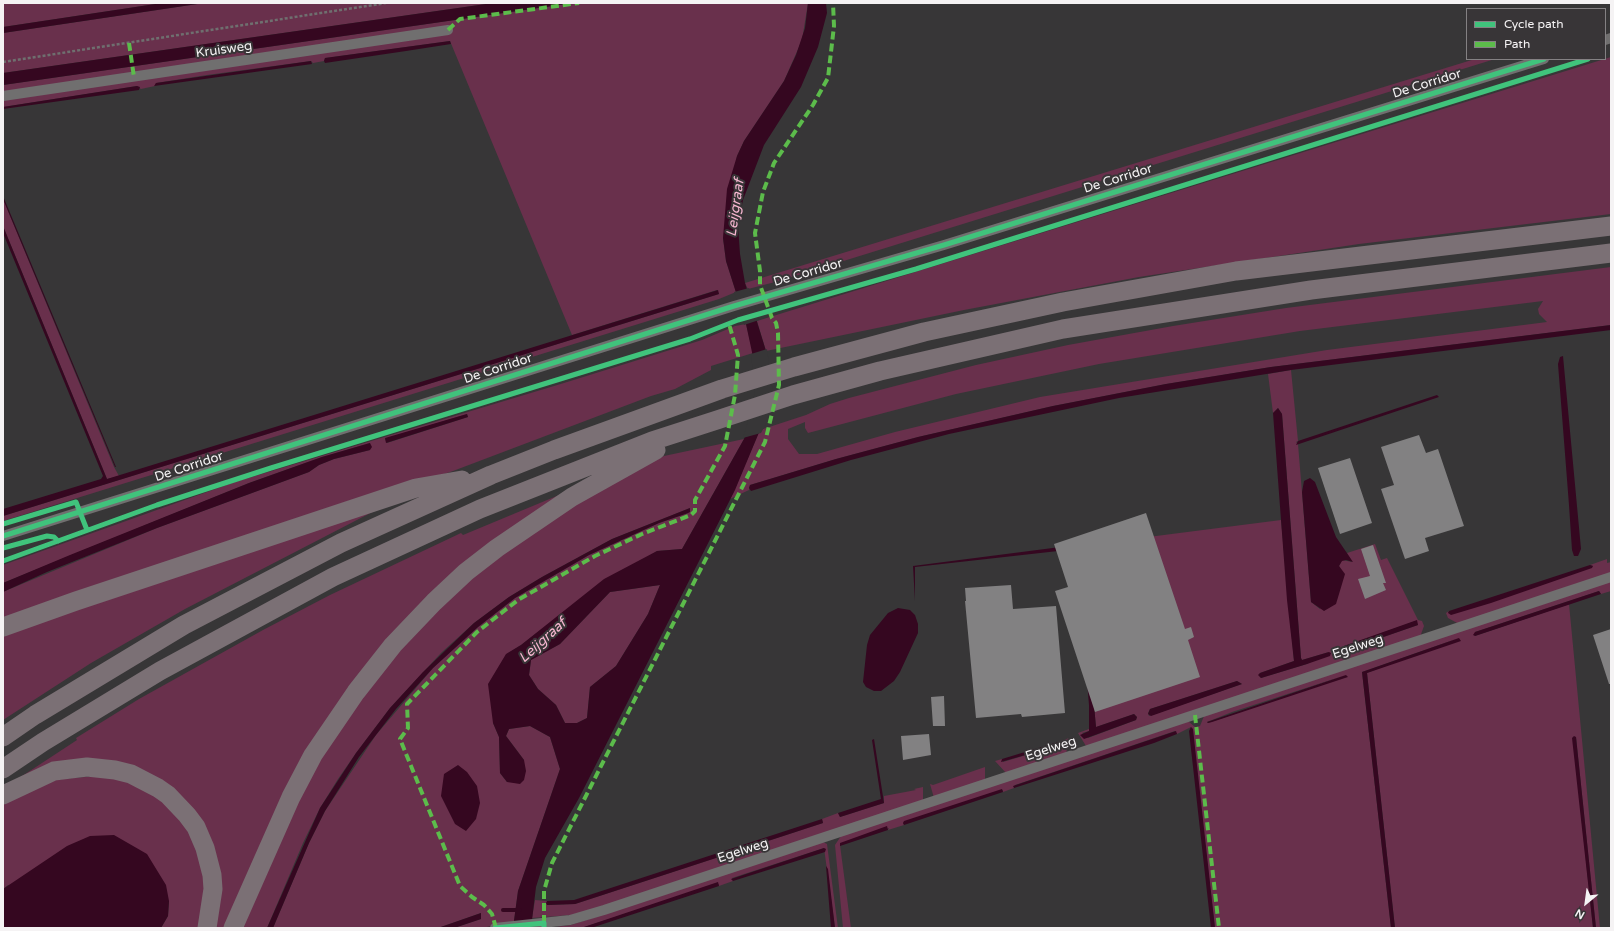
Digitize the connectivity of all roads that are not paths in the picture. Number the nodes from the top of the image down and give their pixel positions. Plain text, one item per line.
1 (448, 30) dead end
2 (1541, 60) edge
3 (3, 96) edge
4 (1611, 226) edge
5 (1611, 253) edge
6 (710, 422) junction
7 (491, 476) junction
8 (3, 536) edge
9 (1611, 577) edge
10 (3, 627) edge
11 (3, 737) edge
12 (3, 769) edge
13 (3, 795) edge
14 (207, 928) edge
15 (233, 928) edge
16 (495, 928) edge

1 - 3 street, Kruisweg
2 - 8 street, De Corridor
4 - 7 highway
5 - 6 highway
6 - 12 highway
6 - 15 highway
7 - 10 highway
7 - 11 highway
9 - 16 street, Egelweg
13 - 14 highway

